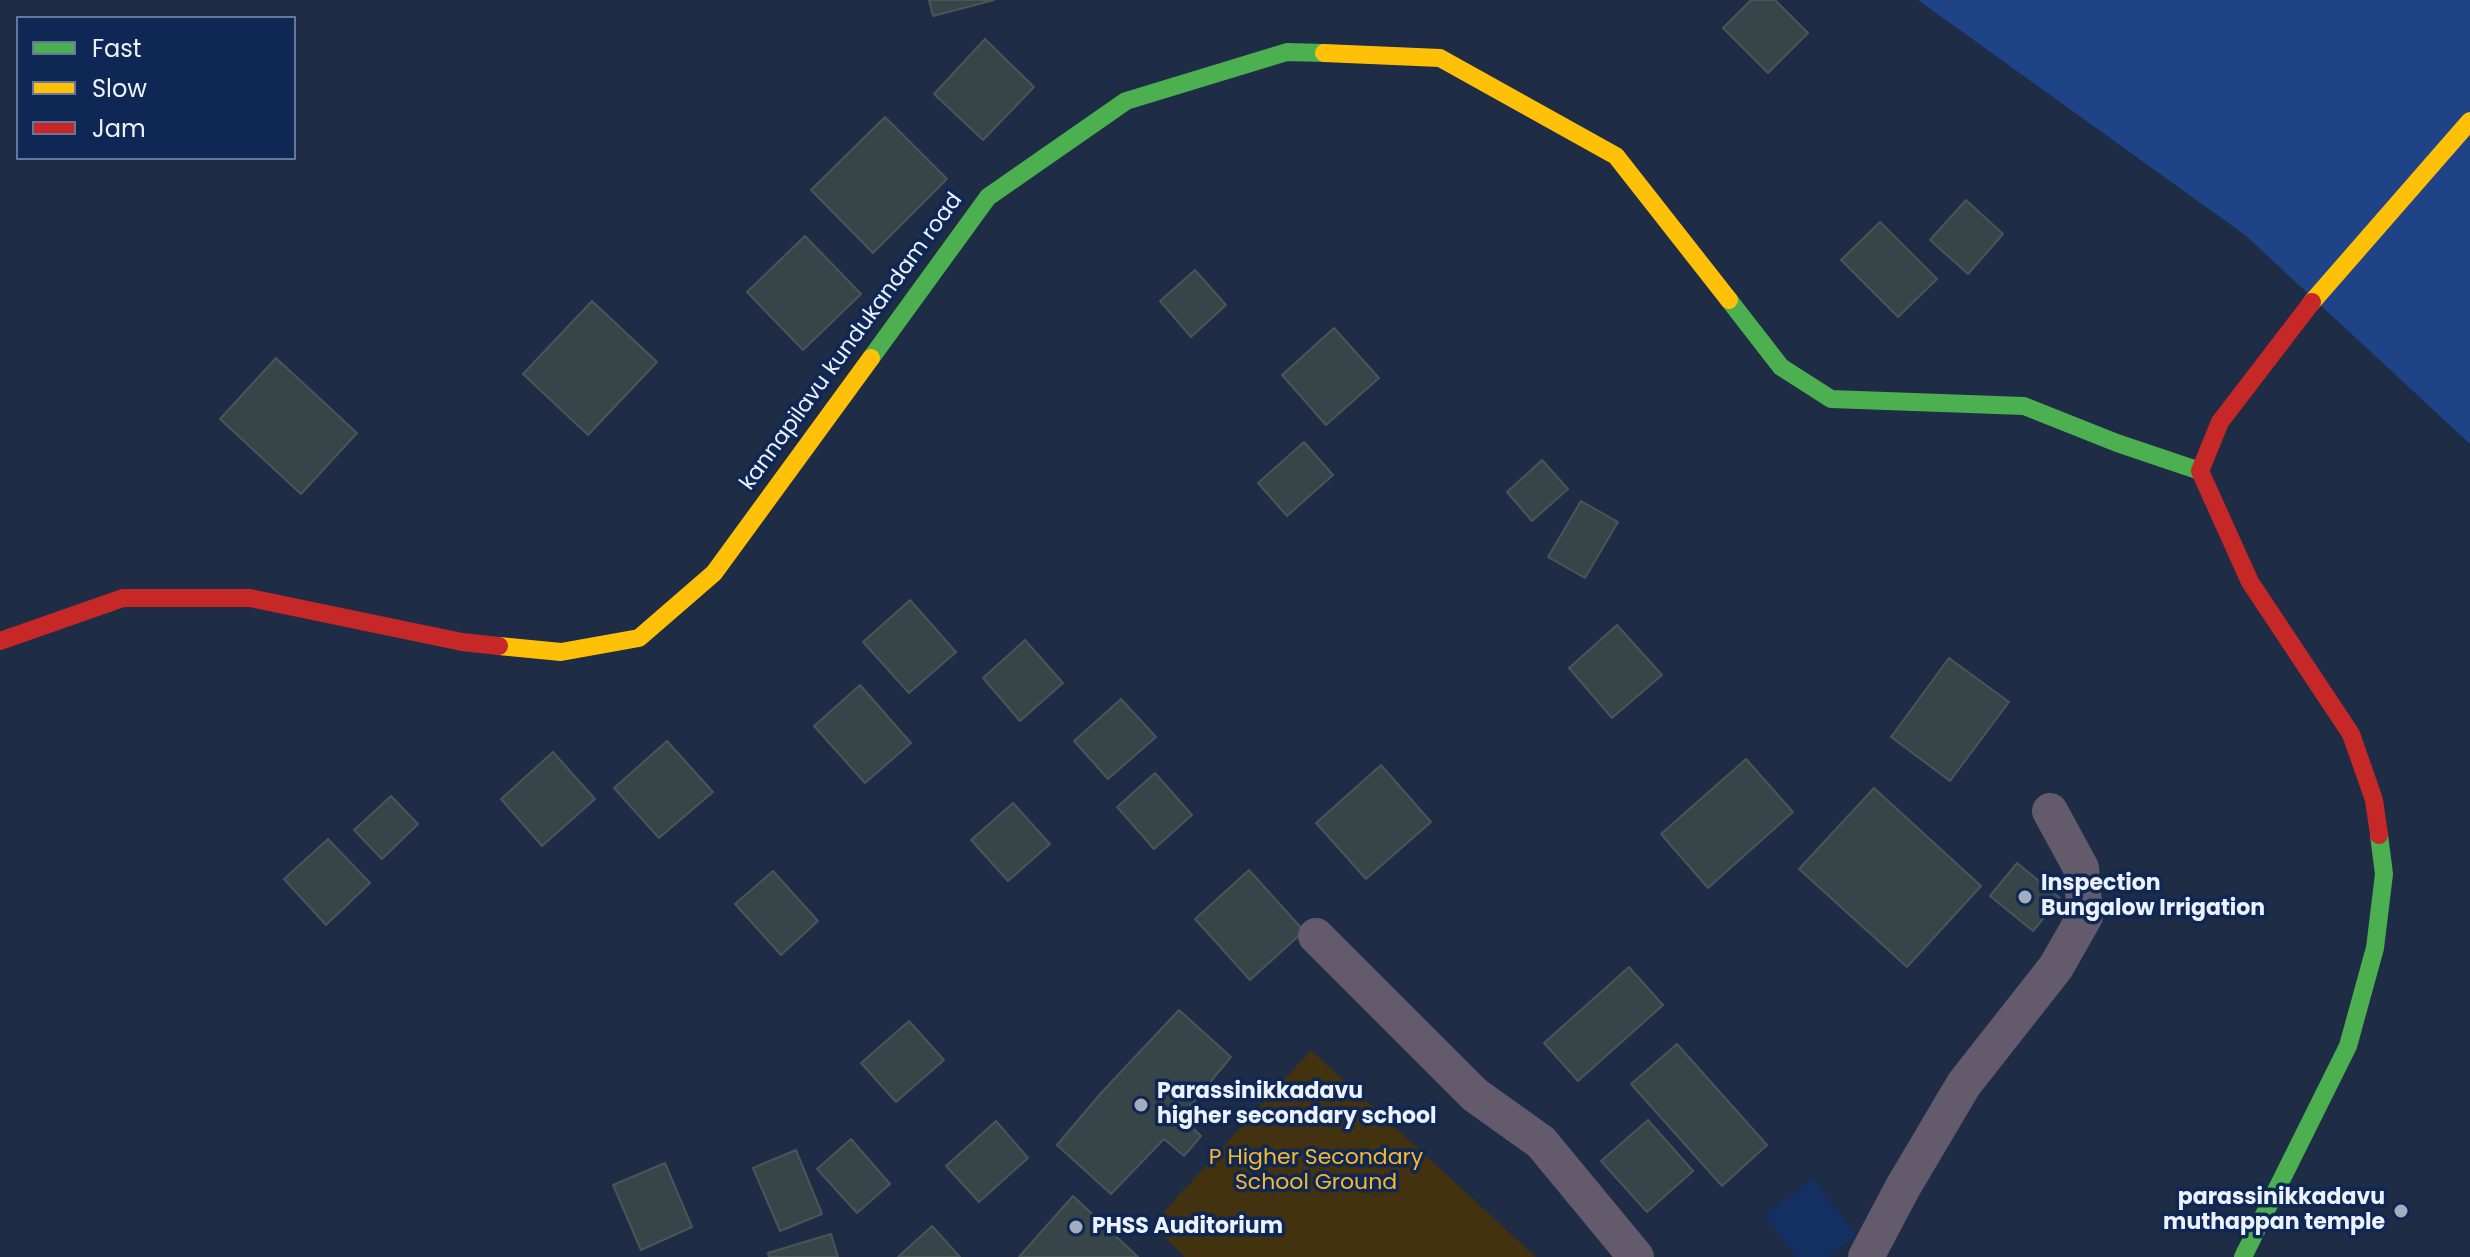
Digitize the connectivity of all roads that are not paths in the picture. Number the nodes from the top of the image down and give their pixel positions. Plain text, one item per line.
1 (2470, 121) edge
2 (2200, 471) junction
3 (0, 641) edge
4 (2050, 811) dead end
5 (1316, 936) dead end
6 (1636, 1257) edge
7 (1866, 1257) edge
8 (2243, 1257) edge

1 - 2 street
2 - 3 street, kannapilavu kundukandam road
2 - 8 street
4 - 7 street
5 - 6 street

